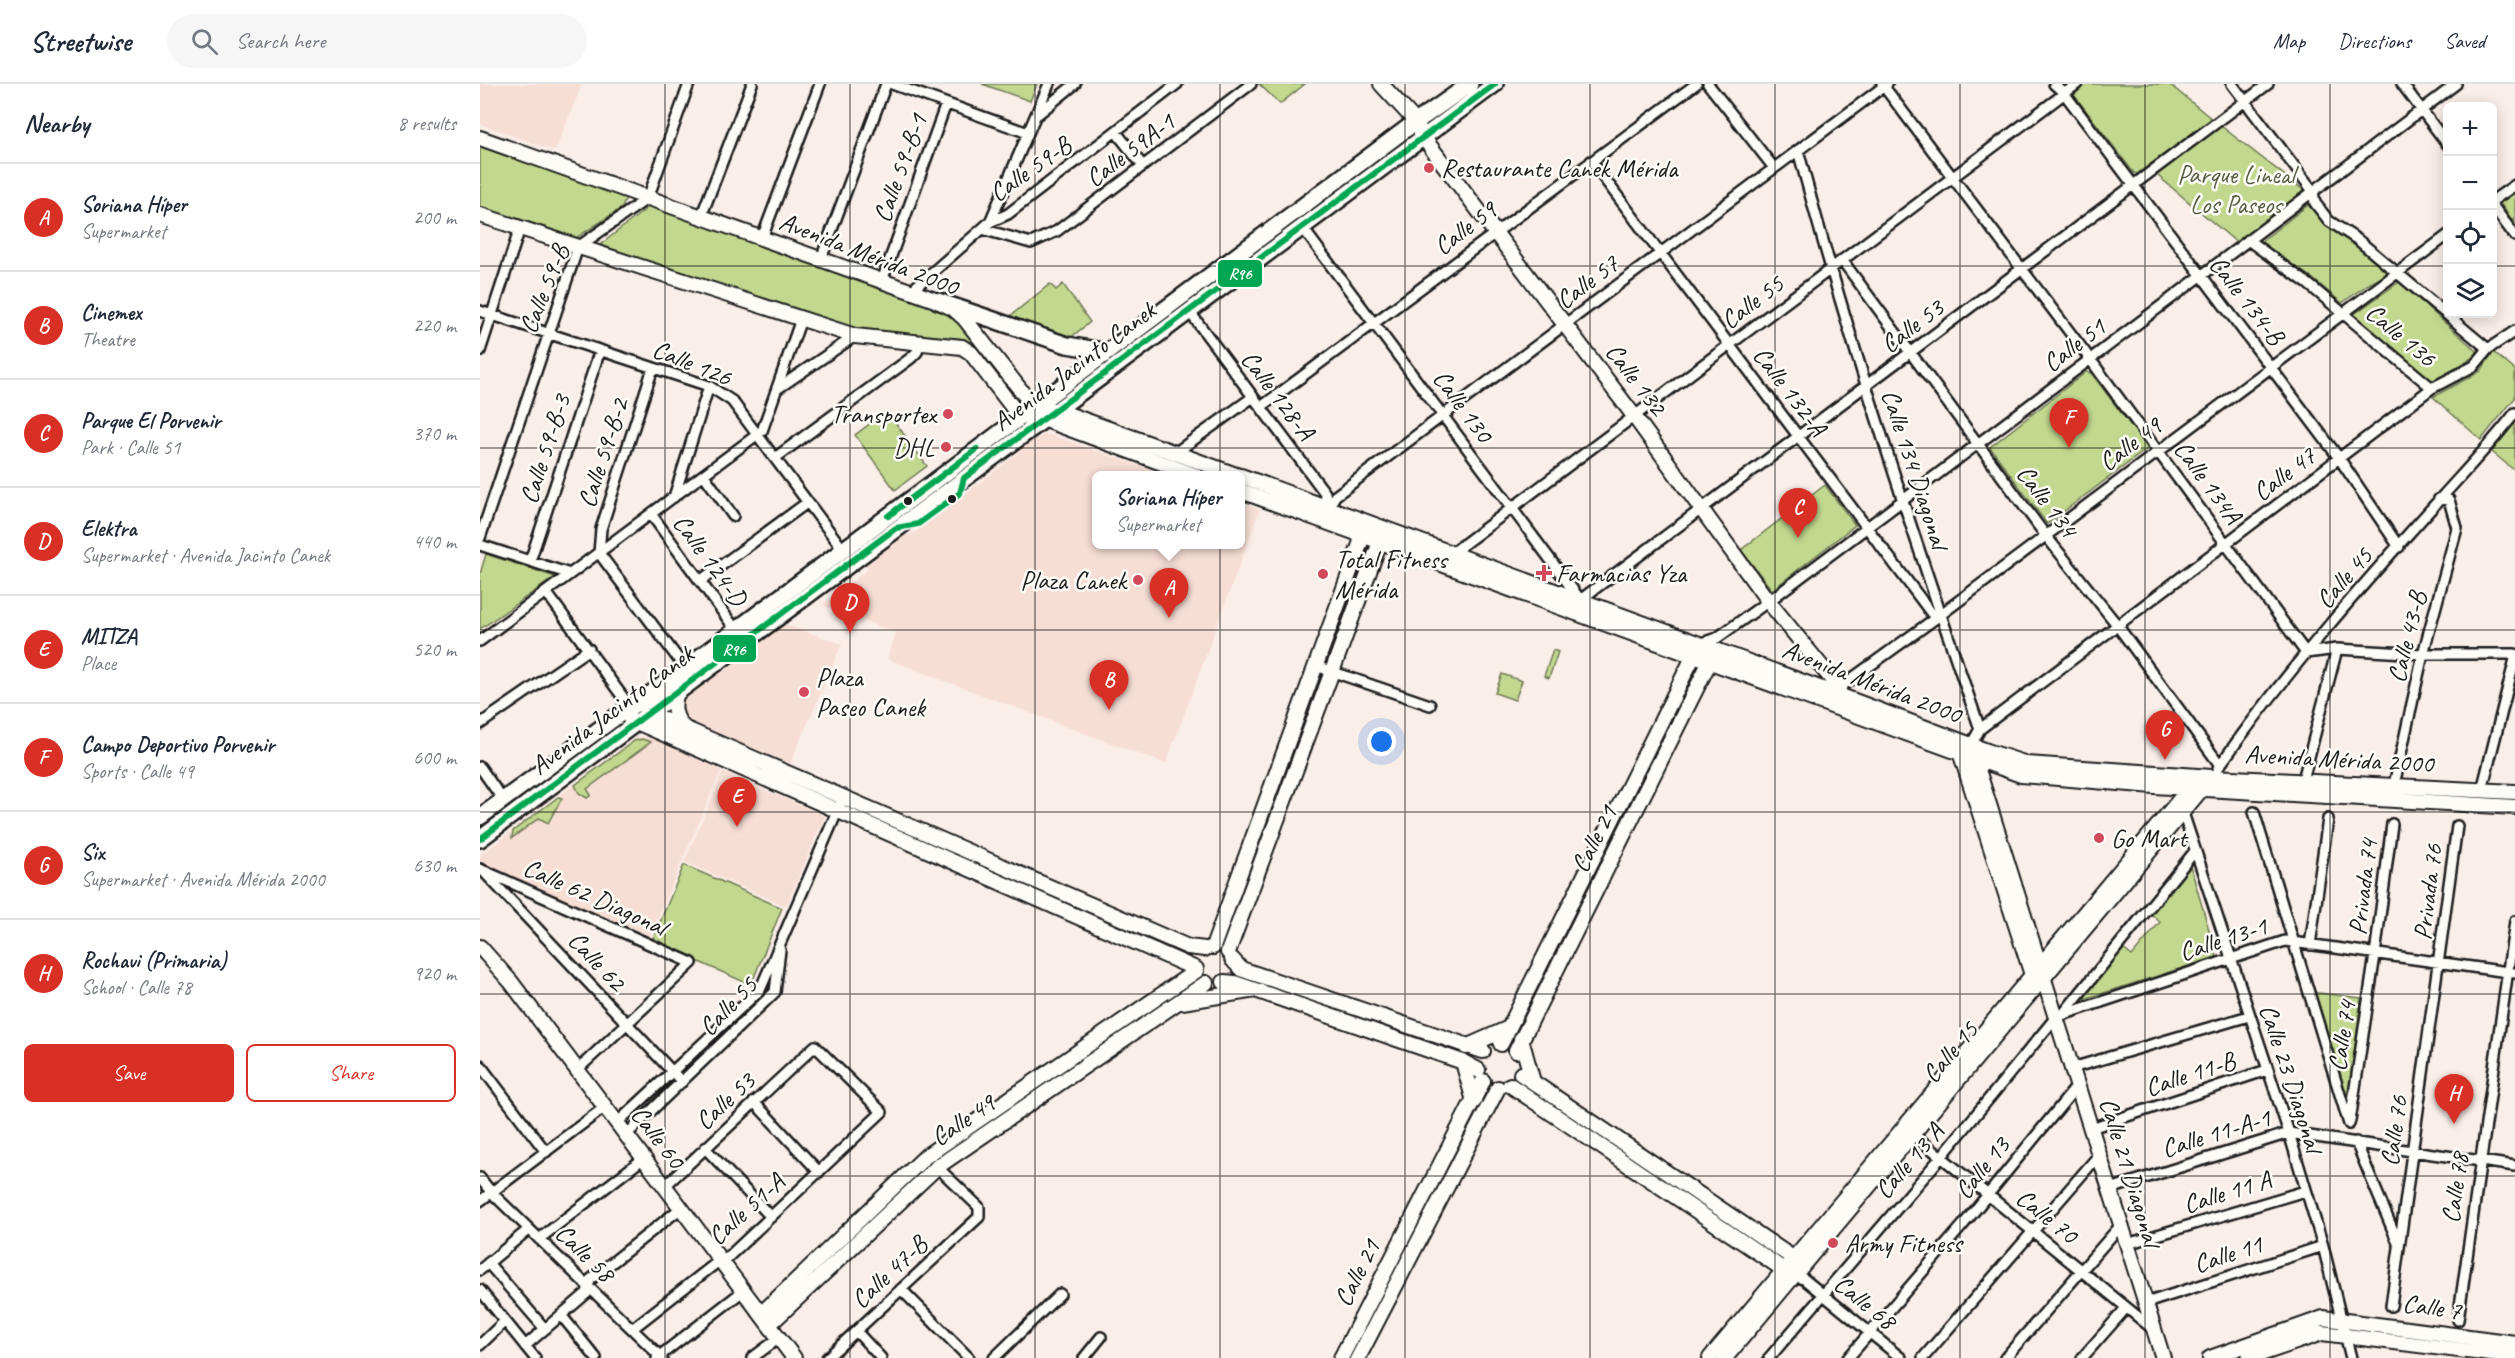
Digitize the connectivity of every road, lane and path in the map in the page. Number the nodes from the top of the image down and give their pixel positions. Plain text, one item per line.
1 (688, 84) edge
2 (752, 84) edge
3 (820, 84) edge
4 (886, 84) edge
5 (892, 84) edge
6 (1049, 84) edge
7 (1075, 84) edge
8 (1177, 84) edge
9 (1251, 84) edge
10 (1381, 84) edge
11 (1470, 84) edge
12 (1495, 84) edge
13 (1696, 84) edge
14 (1708, 84) edge
15 (2054, 84) edge
16 (2077, 84) edge
17 (2232, 84) edge
18 (2268, 84) edge
19 (2402, 84) edge
20 (2456, 84) edge
21 (1884, 85) edge
22 (2064, 93) junction
23 (2245, 101) junction
24 (1457, 103) junction
25 (946, 104) junction
26 (2421, 110) junction
27 (1036, 116) junction
28 (1416, 122) junction
29 (1116, 132) junction
30 (1028, 134) junction
31 (1424, 137) junction
32 (480, 138) edge
33 (2443, 139) edge
34 (1798, 150) junction
35 (1591, 161) junction
36 (1143, 166) junction
37 (1354, 168) junction
38 (1774, 168) junction
39 (1953, 178) junction
40 (1364, 181) junction
41 (2134, 184) junction
42 (2515, 184) edge
43 (2313, 191) junction
44 (648, 198) junction
45 (2497, 200) edge
46 (2497, 209) edge
47 (480, 215) edge
48 (701, 217) junction
49 (986, 226) junction
50 (1302, 227) junction
51 (520, 228) junction
52 (1496, 231) junction
53 (2515, 236) edge
54 (762, 238) junction
55 (2443, 239) edge
56 (2248, 240) junction
57 (578, 247) junction
58 (1660, 253) junction
59 (821, 259) junction
60 (1842, 260) junction
61 (1830, 269) junction
62 (2022, 269) junction
63 (2397, 274) junction
64 (2201, 276) junction
65 (882, 281) junction
66 (911, 291) junction
67 (938, 301) junction
68 (1189, 310) junction
69 (480, 311) edge
70 (2343, 314) junction
71 (491, 315) junction
72 (801, 319) junction
73 (1374, 323) junction
74 (1565, 324) junction
75 (2515, 331) edge
76 (548, 333) junction
77 (855, 336) junction
78 (920, 342) junction
79 (1729, 345) junction
80 (2488, 349) junction
81 (600, 350) junction
82 (480, 351) edge
83 (1109, 352) junction
84 (1912, 352) junction
85 (2090, 359) junction
86 (2271, 366) junction
87 (653, 368) junction
88 (709, 386) junction
89 (1866, 387) junction
90 (2432, 388) junction
91 (777, 389) junction
92 (1253, 397) junction
93 (1261, 407) junction
94 (1056, 409) junction
95 (1039, 412) junction
96 (2515, 413) edge
97 (1444, 415) junction
98 (1634, 416) junction
99 (1020, 417) junction
100 (757, 435) junction
101 (1798, 437) junction
102 (1978, 443) junction
103 (2159, 452) junction
104 (1175, 453) junction
105 (775, 458) junction
106 (2339, 458) junction
107 (1185, 471) edge
108 (1226, 471) edge
109 (704, 475) junction
110 (1245, 478) edge
111 (1245, 492) edge
112 (674, 497) junction
113 (1902, 500) junction
114 (2444, 500) junction
115 (808, 502) junction
116 (1512, 508) junction
117 (1703, 509) junction
118 (651, 514) junction
119 (1326, 515) junction
120 (733, 516) dead end
121 (1866, 527) junction
122 (1363, 536) junction
123 (2046, 536) junction
124 (480, 538) edge
125 (1380, 542) junction
126 (2227, 544) junction
127 (480, 545) edge
128 (2399, 547) junction
129 (599, 552) junction
130 (1452, 553) junction
131 (848, 555) junction
132 (530, 561) junction
133 (570, 574) junction
134 (700, 581) junction
135 (546, 592) junction
136 (1768, 601) junction
137 (1578, 606) junction
138 (1938, 616) junction
139 (2117, 626) junction
140 (736, 630) junction
141 (480, 641) edge
142 (1699, 644) junction
143 (1716, 644) junction
144 (589, 649) junction
145 (2337, 649) junction
146 (2306, 653) junction
147 (2423, 654) junction
148 (2515, 654) edge
149 (1693, 658) junction
150 (2515, 659) edge
151 (1709, 663) junction
152 (1316, 666) junction
153 (685, 668) junction
154 (1332, 672) junction
155 (677, 692) junction
156 (1836, 696) junction
157 (1430, 705) dead end
158 (635, 712) junction
159 (480, 724) edge
160 (685, 729) junction
161 (1980, 729) junction
162 (1969, 753) junction
163 (480, 767) edge
164 (2216, 771) junction
165 (2303, 780) junction
166 (2194, 784) junction
167 (2394, 785) junction
168 (2154, 786) junction
169 (2482, 790) junction
170 (2515, 792) edge
171 (503, 800) junction
172 (840, 804) junction
173 (2515, 807) edge
174 (2254, 812) dead end
175 (2183, 813) junction
176 (480, 817) edge
177 (2166, 817) junction
178 (2328, 819) dead end
179 (2391, 825) dead end
180 (2457, 826) dead end
181 (480, 839) edge
182 (2195, 851) junction
183 (1596, 853) junction
184 (1610, 859) junction
185 (480, 869) edge
186 (1028, 878) junction
187 (1023, 892) junction
188 (2515, 921) edge
189 (1234, 936) junction
190 (781, 939) junction
191 (2292, 942) junction
192 (1212, 943) junction
193 (2310, 945) junction
194 (480, 947) edge
195 (1188, 947) junction
196 (2375, 955) junction
197 (1169, 956) junction
198 (1230, 956) junction
199 (2231, 959) junction
200 (2440, 963) junction
201 (1196, 970) junction
202 (2511, 973) edge
203 (1255, 974) junction
204 (2038, 975) junction
205 (1224, 982) junction
206 (1206, 983) junction
207 (1256, 990) junction
208 (1167, 992) junction
209 (1177, 1003) junction
210 (1357, 1009) junction
211 (2059, 1015) junction
212 (2249, 1016) junction
213 (1353, 1023) junction
214 (627, 1024) junction
215 (1509, 1028) junction
216 (1501, 1044) junction
217 (1519, 1045) junction
218 (1466, 1047) junction
219 (1483, 1051) junction
220 (1463, 1062) junction
221 (480, 1065) edge
222 (1056, 1068) junction
223 (2072, 1068) junction
224 (577, 1070) junction
225 (2267, 1070) junction
226 (672, 1072) junction
227 (1521, 1074) junction
228 (1480, 1076) junction
229 (682, 1082) junction
230 (1063, 1082) junction
231 (1533, 1082) junction
232 (2077, 1086) junction
233 (1504, 1087) junction
234 (1523, 1094) junction
235 (1474, 1101) junction
236 (1490, 1101) junction
237 (754, 1102) junction
238 (605, 1107) junction
239 (882, 1112) joint
240 (617, 1123) junction
241 (2091, 1128) junction
242 (2289, 1133) junction
243 (1913, 1134) junction
244 (626, 1135) junction
245 (2355, 1142) junction
246 (705, 1148) junction
247 (2412, 1151) junction
248 (546, 1152) junction
249 (2099, 1155) junction
250 (926, 1156) junction
251 (1942, 1156) junction
252 (644, 1158) junction
253 (2481, 1161) junction
254 (2515, 1166) edge
255 (937, 1167) junction
256 (1659, 1167) junction
257 (819, 1172) junction
258 (480, 1178) edge
259 (1649, 1179) junction
260 (664, 1186) junction
261 (2110, 1189) junction
262 (2305, 1191) junction
263 (491, 1192) junction
264 (1988, 1194) junction
265 (480, 1201) edge
266 (681, 1208) junction
267 (771, 1217) junction
268 (2121, 1225) junction
269 (530, 1229) junction
270 (2034, 1232) junction
271 (539, 1239) junction
272 (1400, 1240) junction
273 (2127, 1244) junction
274 (843, 1246) junction
275 (2323, 1246) junction
276 (2399, 1246) junction
277 (1414, 1248) junction
278 (720, 1262) junction
279 (488, 1263) junction
280 (480, 1270) edge
281 (1795, 1270) junction
282 (2082, 1271) junction
283 (589, 1286) junction
284 (901, 1289) junction
285 (480, 1290) edge
286 (743, 1292) junction
287 (1822, 1293) junction
288 (1060, 1294) dead end
289 (2146, 1303) junction
290 (2391, 1306) dead end
291 (2126, 1308) junction
292 (561, 1315) junction
293 (2342, 1319) junction
294 (765, 1320) junction
295 (2457, 1320) dead end
296 (505, 1321) junction
297 (545, 1329) junction
298 (632, 1329) junction
299 (856, 1331) junction
300 (2154, 1331) junction
301 (1869, 1332) junction
302 (2345, 1335) junction
303 (1101, 1337) dead end
304 (779, 1338) junction
305 (2515, 1342) edge
306 (480, 1345) edge
307 (525, 1346) junction
308 (2450, 1347) edge
309 (660, 1357) edge
310 (535, 1358) edge
311 (596, 1358) edge
312 (752, 1358) edge
313 (794, 1358) edge
314 (827, 1358) edge
315 (881, 1358) edge
316 (969, 1358) edge
317 (994, 1358) edge
318 (1084, 1358) edge
319 (1341, 1358) edge
320 (1358, 1358) edge
321 (1710, 1358) edge
322 (1725, 1358) edge
323 (1769, 1358) edge
324 (1848, 1358) edge
325 (1901, 1358) edge
326 (1923, 1358) edge
327 (2005, 1358) edge
328 (2082, 1358) edge
329 (2163, 1358) edge
330 (2210, 1358) edge
331 (2249, 1358) edge
332 (2351, 1358) edge
333 (2513, 1358) edge

1 - 44 street
2 - 48 street
3 - 54 street
4 - 59 street
5 - 25 street
6 - 27 street
7 - 27 street
8 - 29 street, Calle 59-B
9 - 36 street, Calle 59A-1
10 - 28 street, Calle 132
11 - 24 main road, Avenida Jacinto Canek
12 - 24 main road, Avenida Jacinto Canek
13 - 35 street, Calle 59
14 - 38 street
15 - 22 street, Calle 134-B
16 - 22 street, Calle 55
17 - 23 street
18 - 23 street, Calle 53
19 - 26 street
20 - 26 street, Calle 51
21 - 34 street, Calle 57
21 - 39 street, Calle 134A
22 - 39 street, Calle 55
22 - 41 street, Calle 134-B
23 - 41 street, Calle 53
23 - 43 street
24 - 28 main road, Avenida Jacinto Canek
24 - 31 main road, Avenida Jacinto Canek
25 - 30 street
25 - 65 street, Calle 59-B-1
26 - 33 street
26 - 43 street, Calle 51
27 - 30 street
28 - 31 street, Calle 132
28 - 37 main road, Avenida Jacinto Canek
29 - 36 street
29 - 49 street, Calle 59-B
30 - 49 street
31 - 40 main road, Avenida Jacinto Canek
31 - 52 street, Calle 132
32 - 44 street, Avenida Mérida 2000
34 - 38 street, Calle 57
34 - 61 street, Calle 134 Diagonal
35 - 52 street, Calle 59
35 - 58 street, Calle 132-A
36 - 49 street, Calle 59A-1
37 - 40 street
37 - 83 main road, Avenida Jacinto Canek
38 - 58 street, Calle 57
39 - 60 street, Calle 55
39 - 62 street, Calle 134A
40 - 50 main road, Avenida Jacinto Canek
41 - 62 street, Calle 53
41 - 64 street, Calle 134-B
42 - 45 street
43 - 56 street, Calle 51
43 - 63 street
44 - 48 street, Avenida Mérida 2000
44 - 57 street, Calle 59-B
46 - 53 street
47 - 51 street
48 - 54 street, Avenida Mérida 2000
49 - 66 street, Calle 59-B
50 - 68 main road, Avenida Jacinto Canek
50 - 73 street, Calle 130
51 - 57 street
51 - 71 street
52 - 73 street, Calle 59
52 - 74 street, Calle 132
54 - 59 street, Avenida Mérida 2000
55 - 63 street, Calle 49
56 - 64 street, Calle 51
56 - 70 street, Calle 136
57 - 72 street
57 - 76 street, Calle 59-B
58 - 74 street, Calle 57
58 - 79 street, Calle 132-A
59 - 65 street, Avenida Mérida 2000
60 - 61 street, Calle 55
60 - 84 street, Calle 134
61 - 79 street, Calle 55
61 - 89 street, Calle 134 Diagonal
62 - 84 street, Calle 53
62 - 85 street, Calle 134A
63 - 70 street, Calle 49
63 - 80 street
64 - 85 street, Calle 51
64 - 86 street, Calle 134-B
65 - 66 street, Avenida Mérida 2000
66 - 67 street, Avenida Mérida 2000
67 - 83 main road
67 - 95 street, Avenida Mérida 2000
68 - 92 street, Calle 128-A
68 - 94 main road, Avenida Jacinto Canek
69 - 71 street, Calle 126
70 - 86 street, Calle 49
70 - 90 street, Calle 136
71 - 76 street, Calle 126
71 - 82 street
72 - 77 street
72 - 91 street
73 - 93 street, Calle 59
73 - 97 street, Calle 130
74 - 97 street, Calle 57
74 - 98 street, Calle 132
75 - 80 street, Calle 47
76 - 81 street, Calle 126
76 - 124 street, Calle 59-B
77 - 78 street
77 - 91 street
78 - 99 street
78 - 105 street
79 - 98 street, Calle 55
79 - 101 street, Calle 132-A
80 - 90 street, Calle 47
81 - 87 street, Calle 126
81 - 132 street, Calle 59-B-3
83 - 95 main road, Avenida Jacinto Canek
84 - 89 street, Calle 53
84 - 102 street, Calle 134
85 - 102 street, Calle 51
85 - 103 street, Calle 134A
86 - 103 street, Calle 49
86 - 106 street, Calle 134-B
87 - 88 street, Calle 126
87 - 129 street, Calle 59-B-2
88 - 100 street, Calle 126
88 - 112 street
89 - 101 street, Calle 53
89 - 113 street, Calle 134 Diagonal
90 - 106 street, Calle 47
91 - 100 street
92 - 93 street, Calle 128-A
92 - 104 street
93 - 119 street, Calle 128-A
94 - 95 main road, Avenida Jacinto Canek
94 - 104 street, Avenida Mérida 2000
95 - 99 main road, Avenida Jacinto Canek
95 - 107 street
95 - 131 main road, Avenida Jacinto Canek
96 - 114 street, Calle 45
97 - 116 street, Calle 130
97 - 119 street, Calle 57
98 - 116 street, Calle 55
98 - 117 street, Calle 132
99 - 131 main road, Avenida Jacinto Canek
100 - 105 street, Calle 126
100 - 109 street
101 - 117 street, Calle 53
101 - 121 street, Calle 132-A
102 - 113 street, Calle 51
102 - 123 street, Calle 134
103 - 123 street, Calle 49
103 - 126 street, Calle 134A
104 - 108 street, Avenida Mérida 2000
105 - 115 street, Calle 126
106 - 126 street, Calle 47
106 - 128 street, Calle 134-B
109 - 112 street
109 - 120 street
110 - 119 street, Avenida Mérida 2000
111 - 119 street, Avenida Mérida 2000
112 - 118 street
113 - 121 street, Calle 51
113 - 138 street, Calle 134 Diagonal
114 - 128 street, Calle 45
114 - 147 street, Calle 43-B
115 - 131 street, Calle 126
115 - 134 street
116 - 130 street, Calle 55
116 - 137 street, Calle 130
117 - 136 street, Calle 132
117 - 137 street, Calle 53
118 - 129 street
118 - 134 street, Calle 124-D
119 - 122 street, Avenida Mérida 2000
119 - 130 street, Avenida Mérida 2000
121 - 136 street, Calle 51
121 - 138 street, Calle 132-A
122 - 125 street, Avenida Mérida 2000
122 - 152 street
123 - 138 street, Calle 49
123 - 139 street, Calle 134
125 - 137 street, Avenida Mérida 2000
125 - 154 street
126 - 139 street, Calle 47
126 - 146 street, Calle 134A
127 - 132 street
128 - 146 street, Calle 45
129 - 133 street
129 - 153 street
130 - 137 street, Avenida Mérida 2000
131 - 140 main road, Avenida Jacinto Canek
131 - 155 main road, Avenida Jacinto Canek
132 - 133 street
133 - 135 street
134 - 140 street, Calle 124-D
135 - 141 street
135 - 144 street
136 - 143 street, Calle 51
136 - 156 street, Calle 132
137 - 142 street, Avenida Mérida 2000
137 - 149 street, Avenida Mérida 2000
138 - 156 street, Calle 49
138 - 161 street, Calle 134 Diagonal
139 - 161 street, Calle 47
139 - 164 street, Calle 134
140 - 153 main road, Avenida Jacinto Canek
142 - 143 street, Avenida Mérida 2000
142 - 149 street, Calle 21
143 - 151 street, Calle 21
143 - 156 street, Avenida Mérida 2000
144 - 158 street
144 - 159 street
145 - 146 street
145 - 147 street
145 - 165 street
146 - 164 street, Calle 45
147 - 148 street
147 - 167 street, Calle 43-B
149 - 151 street, Avenida Mérida 2000
149 - 183 street, Calle 21
150 - 169 street
151 - 156 street, Avenida Mérida 2000
151 - 184 street, Calle 21
152 - 154 street
152 - 192 street
153 - 158 main road, Avenida Jacinto Canek
154 - 157 street
154 - 189 street
155 - 158 main road, Avenida Jacinto Canek
155 - 160 street
156 - 162 street, Avenida Mérida 2000
158 - 160 street
158 - 171 main road, Avenida Jacinto Canek
158 - 172 street
158 - 181 main road, Avenida Jacinto Canek
160 - 172 street
161 - 162 street, Calle 47
162 - 166 street, Avenida Mérida 2000
162 - 168 street, Avenida Mérida 2000
162 - 204 street, Calle 21 Diagonal
163 - 171 street
164 - 165 street, Avenida Mérida 2000
164 - 166 street, Avenida Mérida 2000
165 - 167 street, Avenida Mérida 2000
166 - 168 street, Avenida Mérida 2000
166 - 173 street, Avenida Mérida 2000
166 - 175 street, Calle 15
166 - 177 street, Calle 15
167 - 169 street, Avenida Mérida 2000
168 - 177 street
169 - 170 street, Avenida Mérida 2000
171 - 176 main road, Avenida Jacinto Canek
172 - 186 street
172 - 187 street
172 - 190 street
174 - 191 street
175 - 182 street, Calle 23 Diagonal
175 - 204 street, Calle 15
177 - 204 street, Calle 15
178 - 193 street
179 - 196 street, Privada 74
180 - 200 street, Privada 76
182 - 199 street, Calle 23 Diagonal
182 - 211 street, Calle 13 A
183 - 184 street
183 - 215 street, Calle 21
184 - 217 street, Calle 21
185 - 214 street, Calle 62
185 - 214 street, Calle 62 Diagonal
186 - 187 street
186 - 195 street
187 - 197 street
188 - 202 street, Calle 78
189 - 198 street
189 - 203 street
190 - 226 street, Calle 55
190 - 229 street, Calle 55
191 - 193 street, Calle 13-1
191 - 196 street, Calle 74
191 - 199 street, Calle 13-1
192 - 195 street
192 - 195 street
192 - 198 street
192 - 201 street
193 - 196 street, Calle 13-1
194 - 224 street, Calle 60
196 - 200 street, Calle 13-1
197 - 201 street
197 - 208 street
198 - 203 street
198 - 205 street
199 - 211 street, Calle 13-1
199 - 212 street, Calle 23 Diagonal
200 - 202 street, Calle 13-1
200 - 247 street, Calle 76
201 - 206 street
201 - 208 street, Calle 49
202 - 253 street, Calle 78
203 - 210 street
204 - 211 street, Calle 21 Diagonal
204 - 243 street, Calle 15
204 - 281 street, Calle 15
205 - 206 street
205 - 207 street
206 - 209 street, Calle 49
207 - 209 street
207 - 213 street
208 - 222 street, Calle 49
209 - 230 street, Calle 49
210 - 213 street
210 - 218 street
211 - 223 street, Calle 21 Diagonal
211 - 251 street, Calle 13 A
212 - 223 street
212 - 225 street, Calle 23 Diagonal
213 - 220 street
214 - 224 street
214 - 226 street, Calle 62
215 - 216 street, Calle 21
215 - 218 street
216 - 217 street
216 - 219 street
217 - 227 street
217 - 231 street
218 - 219 street
219 - 228 street
220 - 228 street
220 - 235 street
221 - 248 street
222 - 230 street
222 - 250 street, Calle 49
223 - 232 street, Calle 21 Diagonal
224 - 238 street, Calle 60
225 - 241 street, Calle 11-B
225 - 242 street, Calle 23 Diagonal
226 - 229 street, Calle 62
226 - 240 street, Calle 55
227 - 231 street
227 - 233 street
228 - 233 street
228 - 235 street, Calle 21
229 - 244 street, Calle 55
230 - 255 street, Calle 49
231 - 256 street
232 - 241 street, Calle 21 Diagonal
232 - 264 street, Calle 13
233 - 234 street
233 - 236 street, Calle 21
234 - 236 street
234 - 259 street
235 - 272 street, Calle 21
236 - 277 street, Calle 21
237 - 239 street, Calle 53
237 - 246 street, Calle 53
237 - 257 street
238 - 240 street, Calle 60
238 - 248 street
239 - 257 street, Calle 51-A
240 - 244 street, Calle 60
241 - 249 street, Calle 21 Diagonal
242 - 245 street, Calle 11-A-1
242 - 261 street, Calle 11-A-1
242 - 262 street, Calle 23 Diagonal
243 - 251 street, Calle 70
243 - 281 street, Calle 15
244 - 252 street, Calle 60
245 - 247 street, Calle 11-A-1
245 - 276 street
246 - 260 street, Calle 53
246 - 267 street
247 - 253 street, Calle 11-A-1
247 - 276 street, Calle 76
248 - 263 street
249 - 261 street, Calle 21 Diagonal
249 - 270 street
250 - 255 street
250 - 274 street, Calle 49
251 - 264 street, Calle 70
251 - 287 street, Calle 13 A
252 - 260 street, Calle 60
252 - 271 street
253 - 254 street, Calle 11-A-1
253 - 295 street, Calle 78
255 - 274 street, Calle 49
255 - 284 street, Calle 47-B
256 - 259 street
256 - 281 street
257 - 267 street, Calle 51-A
258 - 263 street, Calle 58
259 - 281 street
260 - 266 street, Calle 60
261 - 268 street, Calle 21 Diagonal
262 - 273 street, Calle 11 A
262 - 275 street, Calle 23 Diagonal
263 - 265 street
263 - 269 street, Calle 58
264 - 270 street, Calle 70
264 - 301 street, Calle 13
266 - 278 street, Calle 60
266 - 283 street, Calle 51-A
267 - 278 street, Calle 51-A
268 - 273 street, Calle 21 Diagonal
268 - 282 street
269 - 271 street, Calle 58
269 - 279 street
270 - 282 street, Calle 70
270 - 326 street
271 - 283 street, Calle 58
272 - 277 street
272 - 319 street, Calle 21
273 - 289 street, Calle 21 Diagonal
274 - 294 street, Calle 49
275 - 289 street, Calle 11
275 - 293 street, Calle 23 Diagonal
276 - 290 street, Calle 76
277 - 320 street, Calle 21
278 - 286 street, Calle 60
278 - 298 street, Calle 51-A
279 - 280 street
279 - 297 street
281 - 287 street, Calle 68
281 - 321 street, Calle 15
281 - 322 street, Calle 15
282 - 291 street, Calle 70
282 - 327 street
283 - 292 street
283 - 298 street, Calle 58
284 - 299 street, Calle 47-B
284 - 316 street
285 - 296 street
286 - 294 street, Calle 60
286 - 309 street
287 - 301 street, Calle 68
287 - 323 street, Calle 13 A
288 - 317 street
289 - 300 street, Calle 21 Diagonal
291 - 300 street, Calle 70
291 - 328 street
292 - 297 street
292 - 311 street
293 - 302 street, Calle 23 Diagonal
293 - 308 street, Calle 7
293 - 330 street, Calle 7
294 - 304 street, Calle 60
296 - 306 street
296 - 307 street
297 - 307 street
298 - 309 street, Calle 58
299 - 314 street, Calle 47-B
299 - 315 street
300 - 329 street, Calle 21 Diagonal
301 - 324 street, Calle 13
301 - 325 street, Calle 68
302 - 308 street, Calle 7
302 - 331 street, Calle 7
302 - 332 street, Calle 23 Diagonal
303 - 318 street
304 - 312 street
304 - 313 street, Calle 60
305 - 308 street, Calle 7
307 - 310 street
308 - 333 street, Calle 7

